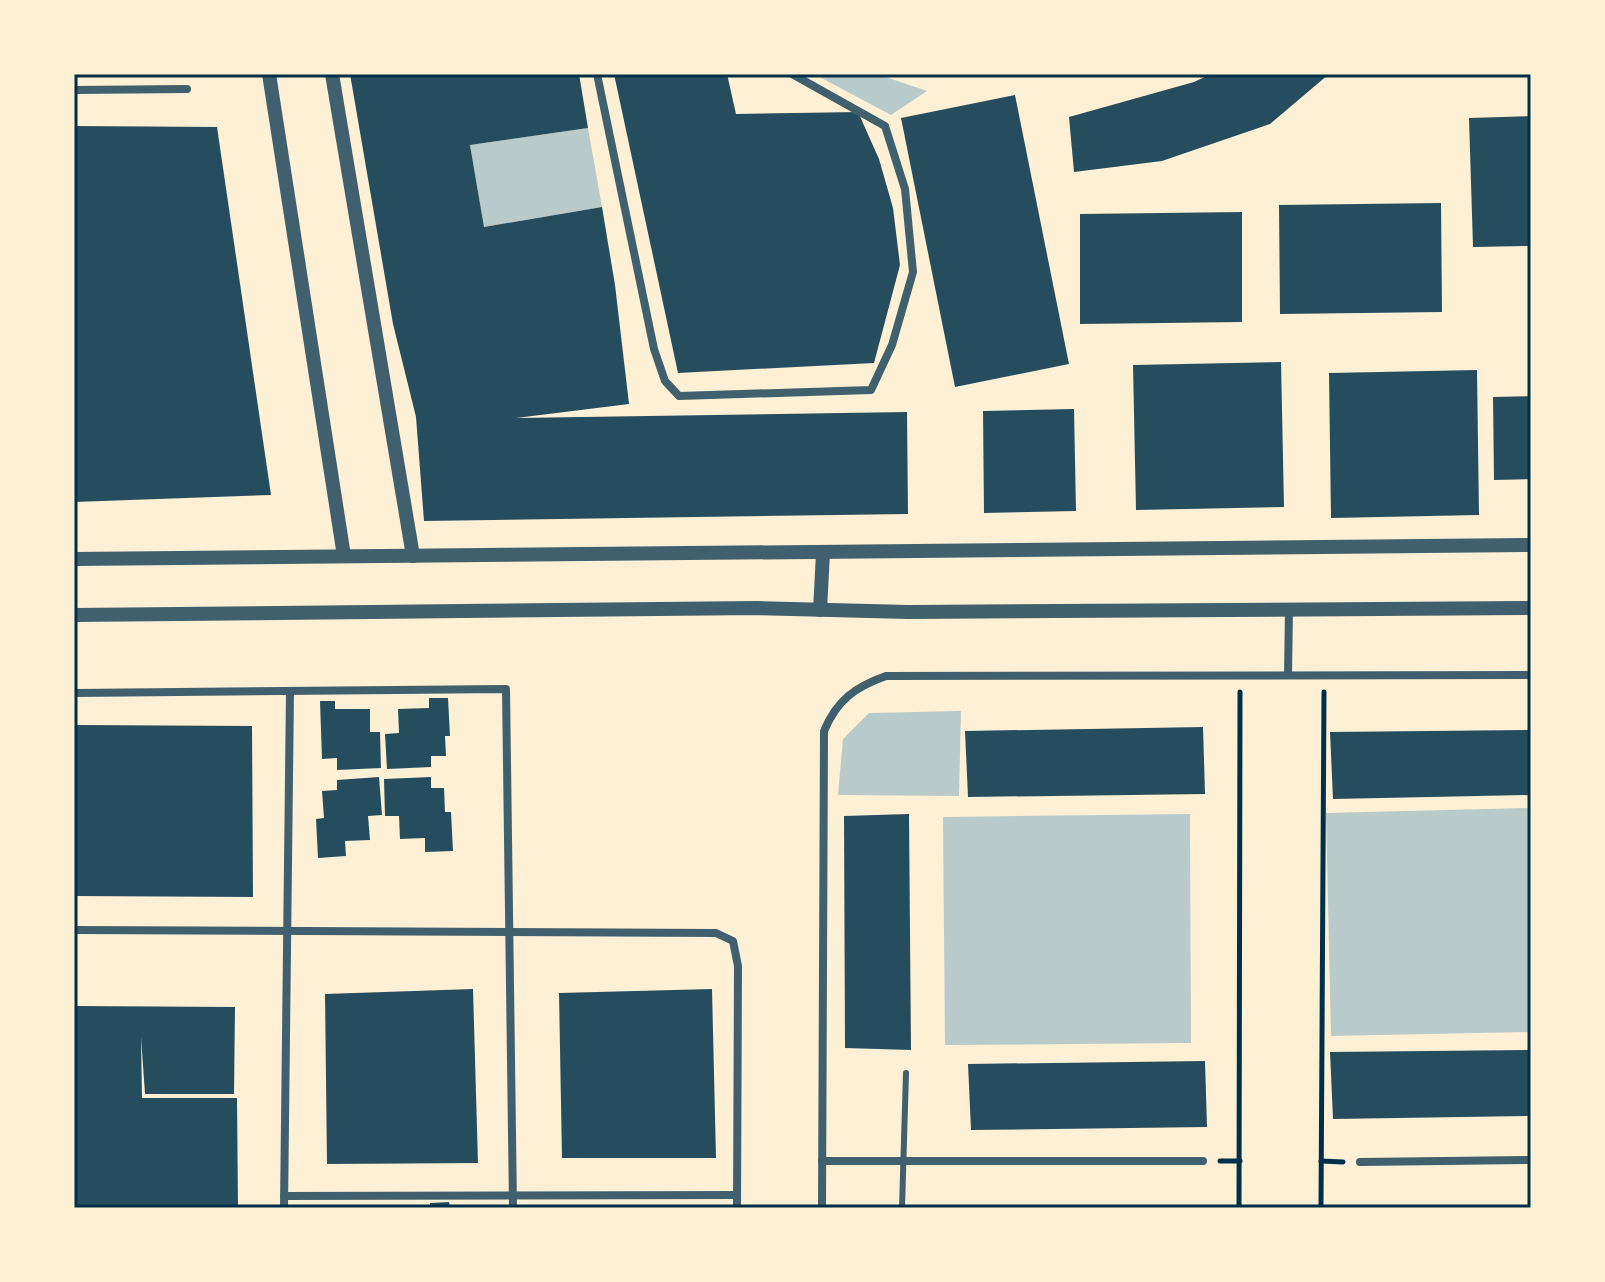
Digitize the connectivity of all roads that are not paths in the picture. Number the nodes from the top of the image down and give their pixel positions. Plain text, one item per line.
1 (269, 74) edge
2 (332, 74) edge
3 (597, 74) edge
4 (792, 74) edge
5 (187, 89) dead end
6 (74, 90) edge
7 (1531, 545) edge
8 (823, 553) junction
9 (344, 556) junction
10 (413, 556) junction
11 (74, 559) edge
12 (1289, 608) junction
13 (1531, 608) edge
14 (820, 610) junction
15 (74, 615) edge
16 (1288, 675) junction
17 (1531, 675) edge
18 (290, 691) junction
19 (74, 693) edge
20 (74, 930) edge
21 (287, 931) junction
22 (511, 931) junction
23 (906, 1073) dead end
24 (1531, 1160) edge
25 (822, 1161) junction
26 (904, 1161) junction
27 (1203, 1161) dead end
28 (1360, 1162) dead end
29 (513, 1195) junction
30 (737, 1195) junction
31 (284, 1196) junction
32 (284, 1208) edge
33 (513, 1208) edge
34 (737, 1208) edge
35 (822, 1208) edge
36 (902, 1208) edge

1 - 9 street
2 - 10 street
3 - 4 street
5 - 6 street
7 - 8 street
8 - 10 street
8 - 14 street
9 - 10 street
9 - 11 street
12 - 13 street
12 - 14 street
12 - 16 street
14 - 15 street
16 - 17 street
16 - 25 street
18 - 19 street
18 - 21 street
18 - 22 street
20 - 21 street
21 - 22 street
21 - 31 street
22 - 29 street
22 - 30 street
23 - 26 lane
24 - 28 street
25 - 26 street
25 - 35 street
26 - 27 street
26 - 36 lane
29 - 30 street
29 - 31 street
29 - 33 street
30 - 34 street
31 - 32 street

